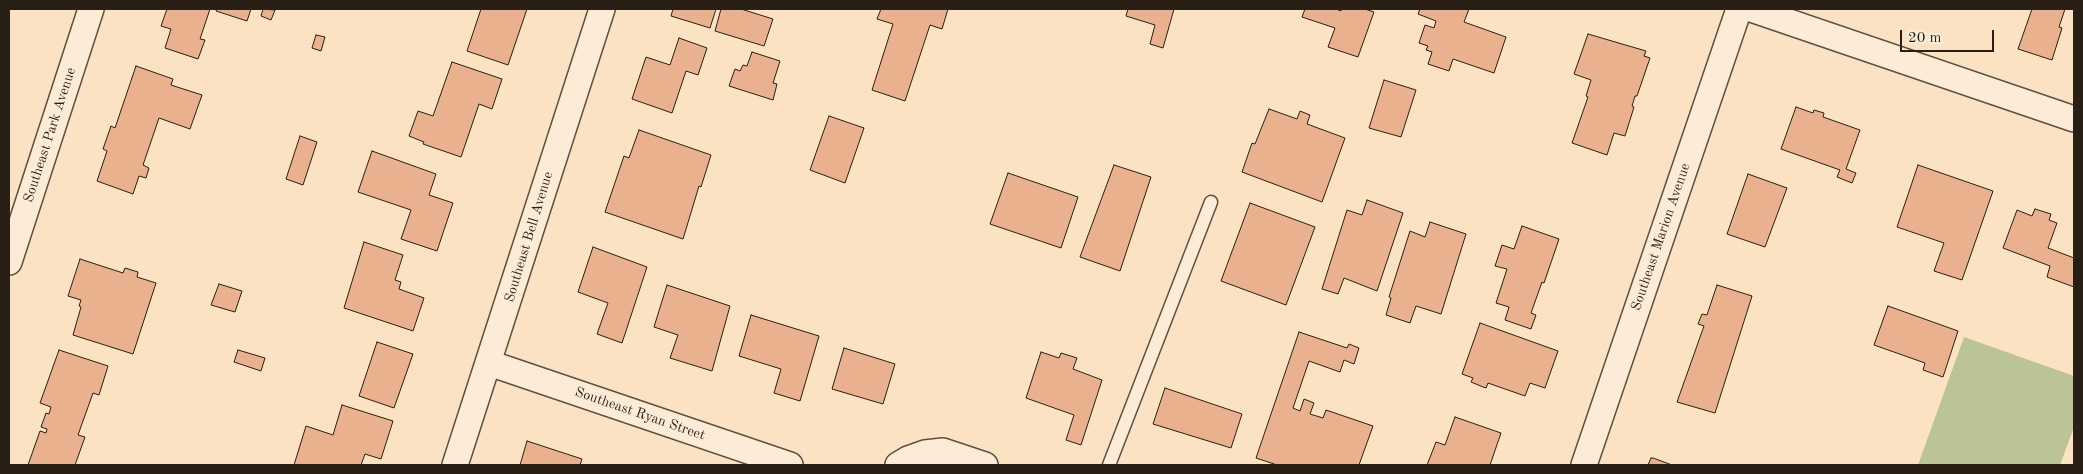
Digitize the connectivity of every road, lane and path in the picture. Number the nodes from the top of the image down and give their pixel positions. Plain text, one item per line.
1 (91, 9) edge
2 (602, 9) edge
3 (1739, 9) edge
4 (1751, 9) edge
5 (2074, 119) edge
6 (1211, 202) dead end
7 (9, 262) edge
8 (489, 363) junction
9 (923, 459) edge
10 (455, 465) edge
11 (790, 465) edge
12 (898, 465) edge
13 (985, 465) edge
14 (1109, 465) edge
15 (1584, 465) edge

1 - 7 street, Southeast Park Avenue
2 - 8 street, Southeast Bell Avenue
3 - 15 street, Southeast Marion Avenue
4 - 5 street
6 - 14 lane
8 - 10 street, Southeast Bell Avenue
8 - 11 street, Southeast Ryan Street
9 - 12 street
9 - 13 street

